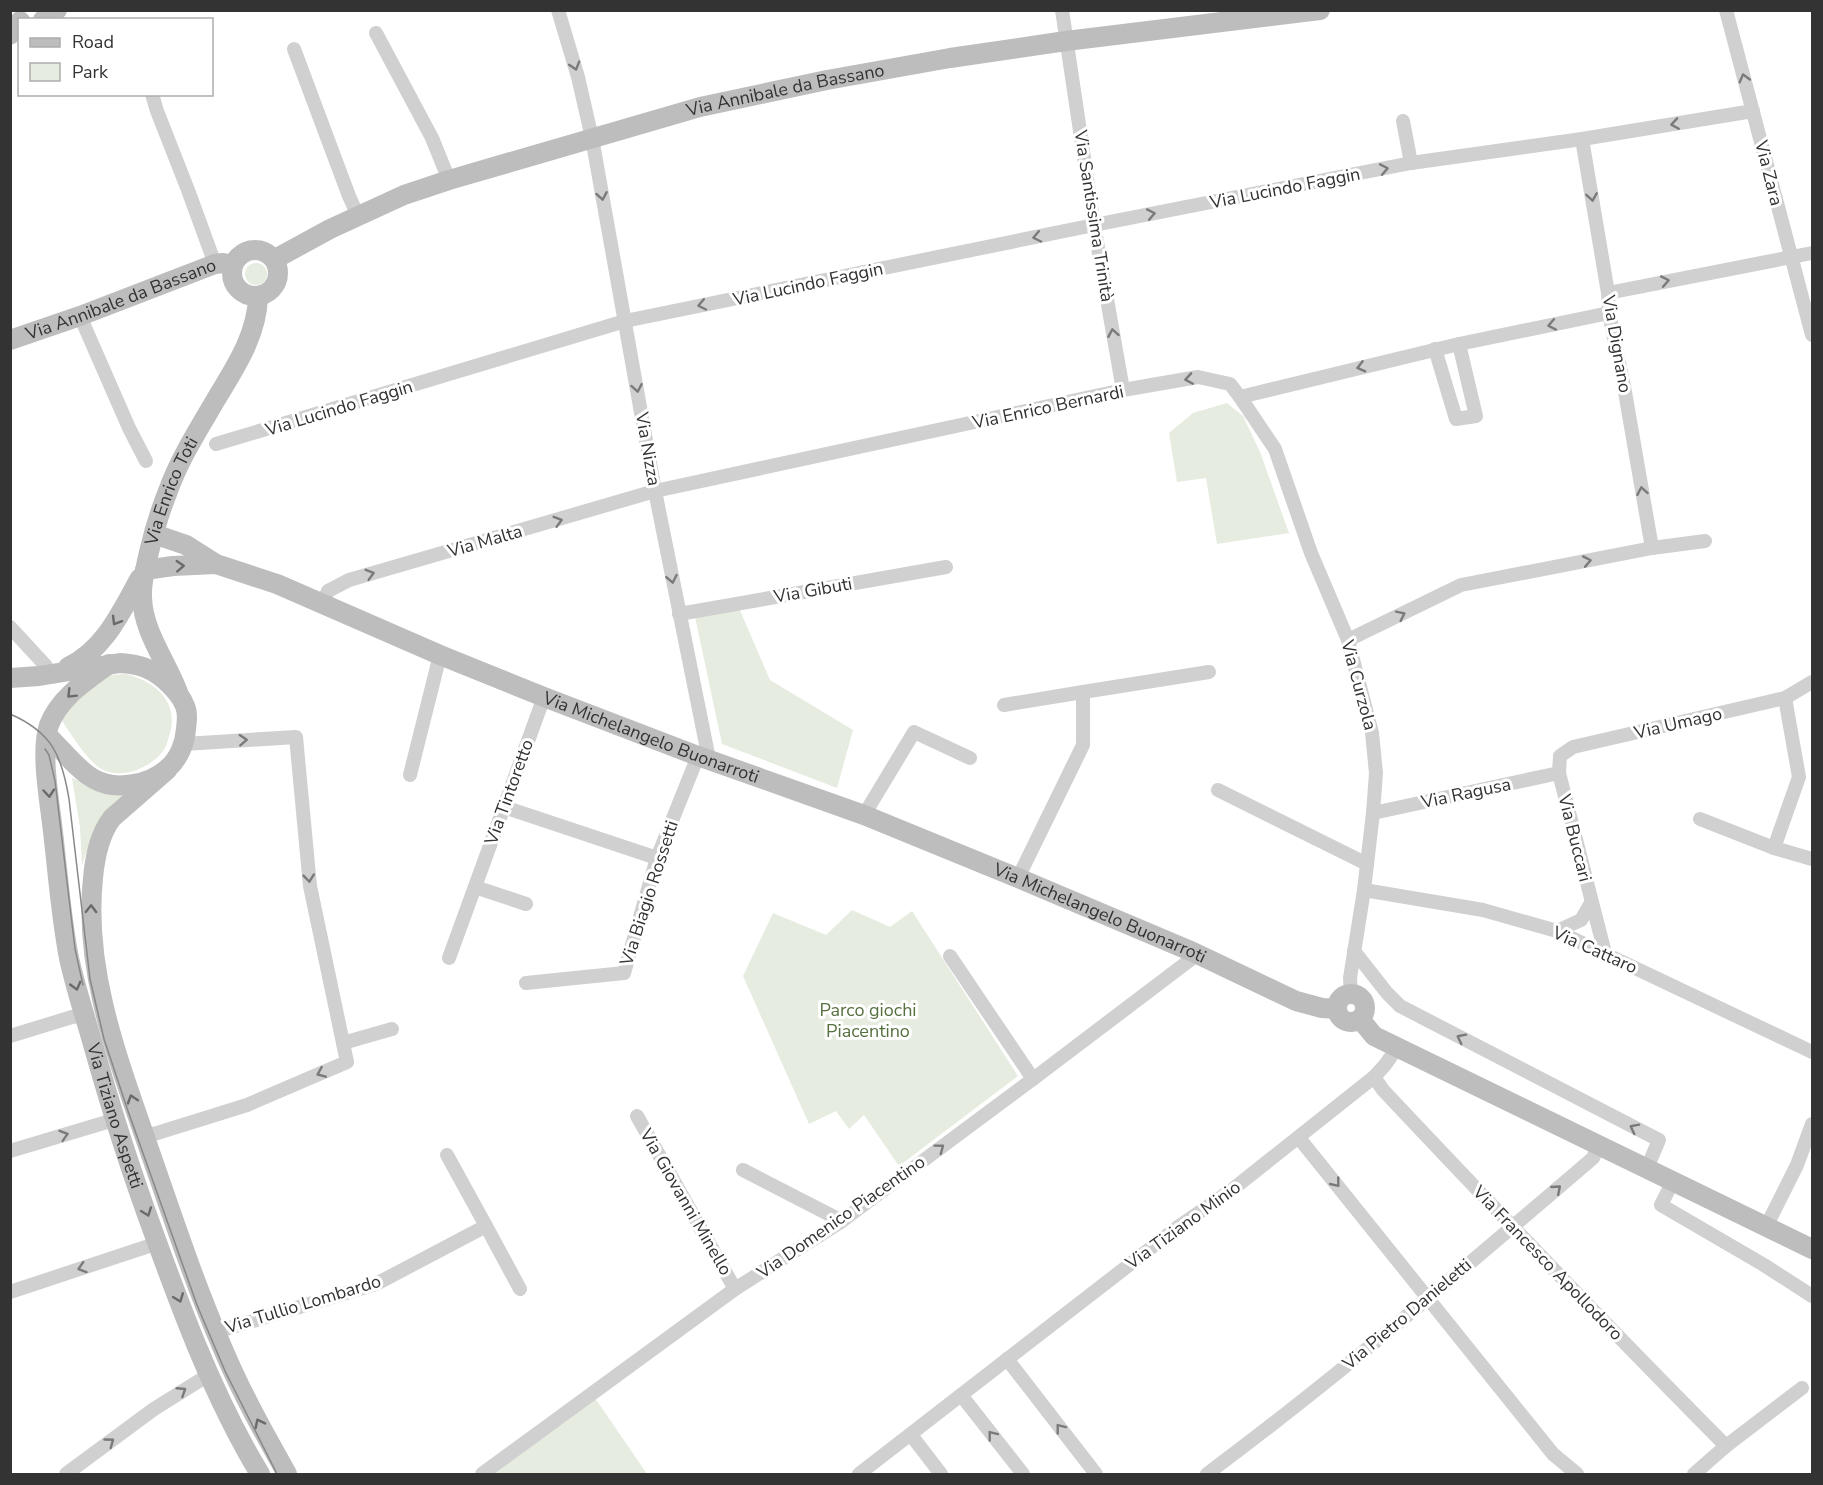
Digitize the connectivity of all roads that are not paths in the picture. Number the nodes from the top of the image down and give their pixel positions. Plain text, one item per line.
1 (558, 10) edge
2 (1062, 10) edge
3 (1320, 10) edge
4 (1726, 10) edge
5 (376, 33) dead end
6 (1066, 41) junction
7 (294, 49) dead end
8 (153, 96) edge
9 (1753, 111) junction
10 (1403, 122) dead end
11 (592, 138) junction
12 (1582, 139) junction
13 (1411, 163) junction
14 (449, 180) junction
15 (358, 216) junction
16 (1094, 225) junction
17 (1812, 253) edge
18 (1791, 256) junction
19 (275, 259) junction
20 (224, 265) junction
21 (1608, 292) junction
22 (258, 297) junction
23 (1609, 313) junction
24 (80, 316) junction
25 (625, 321) junction
26 (1812, 335) edge
27 (10, 340) edge
28 (1459, 344) junction
29 (1435, 350) junction
30 (1123, 390) junction
31 (1240, 397) junction
32 (216, 444) dead end
33 (146, 461) dead end
34 (655, 491) junction
35 (154, 534) junction
36 (1706, 541) dead end
37 (1652, 548) junction
38 (216, 564) junction
39 (946, 567) dead end
40 (145, 570) junction
41 (323, 603) junction
42 (679, 614) junction
43 (10, 627) edge
44 (1348, 640) junction
45 (440, 656) junction
46 (109, 664) junction
47 (50, 669) junction
48 (1209, 672) dead end
49 (10, 678) edge
50 (1812, 682) edge
51 (1083, 692) junction
52 (544, 697) junction
53 (1785, 698) junction
54 (183, 701) junction
55 (1004, 705) dead end
56 (46, 735) junction
57 (184, 744) junction
58 (704, 757) junction
59 (970, 759) dead end
60 (166, 770) junction
61 (1559, 773) junction
62 (410, 775) dead end
63 (1218, 790) dead end
64 (504, 807) junction
65 (1373, 813) junction
66 (864, 815) junction
67 (1700, 819) dead end
68 (1774, 848) junction
69 (657, 858) junction
70 (1812, 859) edge
71 (1367, 864) junction
72 (1018, 878) junction
73 (475, 887) junction
74 (1364, 890) junction
75 (1591, 903) junction
76 (526, 904) dead end
77 (1557, 931) junction
78 (1354, 951) junction
79 (1193, 952) junction
80 (1605, 953) junction
81 (950, 957) dead end
82 (449, 958) dead end
83 (526, 983) dead end
84 (1351, 994) junction
85 (1337, 1009) junction
86 (85, 1019) junction
87 (1360, 1019) junction
88 (392, 1029) dead end
89 (10, 1036) edge
90 (344, 1043) junction
91 (1397, 1048) junction
92 (1812, 1052) edge
93 (1374, 1077) junction
94 (1033, 1079) junction
95 (637, 1116) dead end
96 (1812, 1124) edge
97 (116, 1125) junction
98 (142, 1128) junction
99 (1299, 1138) junction
100 (1599, 1145) junction
101 (10, 1151) edge
102 (447, 1155) dead end
103 (1647, 1168) junction
104 (743, 1170) dead end
105 (1673, 1181) junction
106 (842, 1221) junction
107 (486, 1226) junction
108 (1513, 1227) junction
109 (1766, 1227) junction
110 (158, 1243) junction
111 (1812, 1249) edge
112 (735, 1288) junction
113 (520, 1289) dead end
114 (10, 1292) edge
115 (1812, 1296) edge
116 (1427, 1298) junction
117 (216, 1332) junction
118 (1007, 1359) junction
119 (210, 1374) junction
120 (1802, 1388) dead end
121 (961, 1395) junction
122 (911, 1435) junction
123 (1726, 1446) junction
124 (66, 1474) edge
125 (260, 1474) edge
126 (286, 1474) edge
127 (482, 1474) edge
128 (859, 1474) edge
129 (941, 1474) edge
130 (1023, 1474) edge
131 (1096, 1474) edge
132 (1207, 1474) edge
133 (1577, 1474) edge
134 (1694, 1474) edge

1 -> 11 street, Via Nizza
2 - 6 street, Via Santissima Trinità
3 - 6 street, Via Annibale da Bassano
9 -> 4 street, Via Zara
5 - 14 street
6 - 11 street, Via Annibale da Bassano
6 - 16 street, Via Santissima Trinità
7 - 15 street
8 - 20 street
9 -> 12 street, Via Lucindo Faggin
9 - 18 street, Via Zara
10 - 13 street
11 - 14 street, Via Annibale da Bassano
11 -> 25 street, Via Nizza
12 - 13 street, Via Lucindo Faggin
12 -> 21 street, Via Dignano
16 -> 13 street, Via Lucindo Faggin
14 - 15 street, Via Annibale da Bassano
15 - 19 street, Via Annibale da Bassano
16 -> 25 street, Via Lucindo Faggin
30 -> 16 street, Via Santissima Trinità
17 - 18 street
21 -> 18 street
18 - 26 street, Via Zara
19 - 20 street, Via Annibale da Bassano
19 - 22 street
20 - 22 street, Via Annibale da Bassano
20 - 24 street, Via Annibale da Bassano
21 - 23 street, Via Dignano
22 - 35 street, Via Enrico Toti
23 -> 28 street
37 -> 23 street, Via Dignano
24 - 27 street, Via Annibale da Bassano
24 - 33 street
25 - 32 street, Via Lucindo Faggin
25 -> 34 street, Via Nizza
28 - 29 street
28 - 29 street
29 -> 31 street
31 -> 30 street, Via Enrico Bernardi
30 - 34 street, Via Enrico Bernardi
31 - 44 street, Via Curzola
41 -> 34 street, Via Malta
34 -> 42 street, Via Nizza
35 - 38 street, Via Michelangelo Buonarroti
35 - 40 street, Via Enrico Toti
36 - 37 street
44 -> 37 street
40 -> 38 street, Via Michelangelo Buonarroti
38 - 41 street, Via Michelangelo Buonarroti
39 - 42 street, Via Gibuti
40 -> 47 street
40 - 54 street, Via Enrico Toti
41 - 45 street, Via Michelangelo Buonarroti
42 - 58 street, Via Nizza
43 - 47 street
44 - 65 street, Via Curzola
45 - 52 street, Via Michelangelo Buonarroti
45 - 62 street
46 - 47 street
46 - 54 street
46 -> 56 street
47 - 49 street
48 - 51 street
50 - 53 street, Via Umago
51 - 55 street
51 - 72 street
52 - 58 street, Via Michelangelo Buonarroti
52 - 64 street, Via Tintoretto
53 - 61 street, Via Umago
53 - 68 street
54 - 57 street
56 - 60 street
56 -> 86 street, Via Tiziano Aspetti
57 - 60 street
57 -> 90 street
58 - 66 street, Via Michelangelo Buonarroti
58 - 69 street, Via Biagio Rossetti
59 - 66 street
98 -> 60 street, Via Tiziano Aspetti
61 - 65 street, Via Ragusa
61 - 75 street, Via Buccari
63 - 71 street
64 - 69 street
64 - 73 street, Via Tintoretto
65 - 71 street, Via Curzola
66 - 72 street, Via Michelangelo Buonarroti
67 - 68 street
68 - 70 street
69 - 83 street, Via Biagio Rossetti
71 - 74 street, Via Curzola
72 - 79 street, Via Michelangelo Buonarroti
73 - 76 street
73 - 82 street, Via Tintoretto
74 - 77 street, Via Cattaro
74 - 78 street, Via Curzola
75 - 77 street, Via Buccari
75 - 80 street, Via Buccari
77 - 80 street, Via Cattaro
78 - 84 street, Via Curzola
103 -> 78 street
79 - 85 street, Via Michelangelo Buonarroti
79 - 94 street, Via Domenico Piacentino
80 - 92 street, Via Cattaro
81 - 94 street
84 - 85 street
84 - 87 street
85 - 87 street, Via Michelangelo Buonarroti
86 - 89 street
86 - 97 street, Via Tiziano Aspetti
87 - 91 street, Via Michelangelo Buonarroti
88 - 90 street
90 -> 98 street
91 - 93 street, Via Tiziano Minio
91 - 100 street, Via Michelangelo Buonarroti
93 - 99 street, Via Tiziano Minio
93 - 108 street, Via Francesco Apollodoro
106 -> 94 street, Via Domenico Piacentino
95 - 112 street, Via Giovanni Minello
96 - 109 street
101 -> 97 street
97 -> 110 street, Via Tiziano Aspetti
98 - 117 street, Via Tiziano Aspetti
99 -> 116 street
99 - 118 street, Via Tiziano Minio
100 - 103 street, Via Michelangelo Buonarroti
108 -> 100 street, Via Pietro Danieletti
102 - 107 street
103 - 105 street, Via Michelangelo Buonarroti
104 - 106 street
105 - 109 street, Via Michelangelo Buonarroti
105 - 115 street
106 - 112 street, Via Domenico Piacentino
107 - 113 street
107 - 117 street, Via Tullio Lombardo
108 - 116 street, Via Pietro Danieletti
108 - 123 street, Via Francesco Apollodoro
109 - 111 street, Via Michelangelo Buonarroti
110 -> 114 street
110 -> 119 street, Via Tiziano Aspetti
112 - 127 street, Via Domenico Piacentino
116 - 132 street, Via Pietro Danieletti
116 - 133 street
126 -> 117 street, Via Tiziano Aspetti
118 - 121 street, Via Tiziano Minio
131 -> 118 street
124 -> 119 street
119 - 125 street, Via Tiziano Aspetti
120 - 123 street
121 - 122 street, Via Tiziano Minio
130 -> 121 street
122 - 128 street, Via Tiziano Minio
122 - 129 street
123 - 134 street

